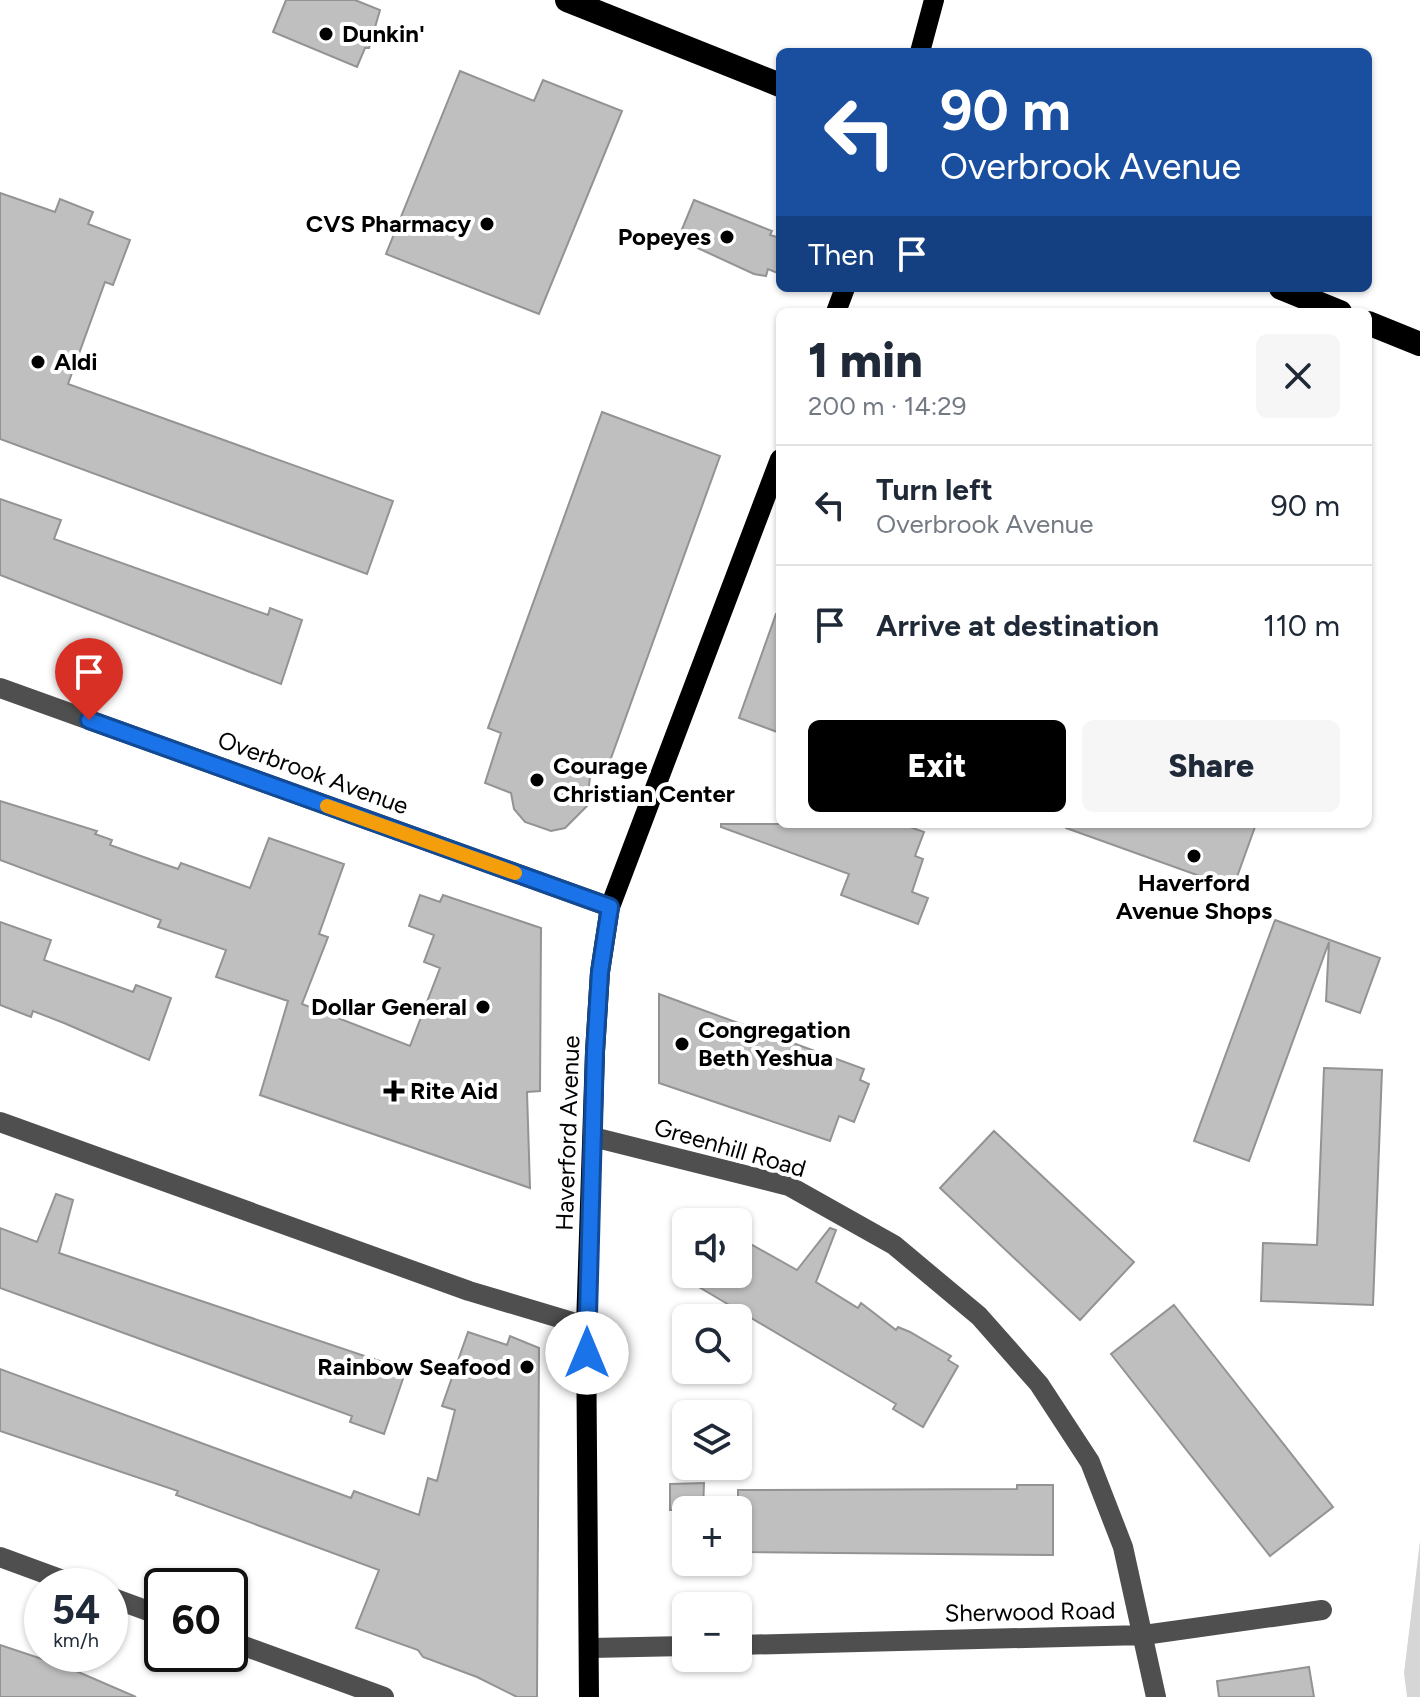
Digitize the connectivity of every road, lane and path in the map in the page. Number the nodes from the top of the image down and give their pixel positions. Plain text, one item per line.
1 (567, 0) edge
2 (934, 0) edge
3 (921, 48) edge
4 (776, 83) edge
5 (1291, 292) edge
6 (1330, 308) edge
7 (1372, 325) edge
8 (1420, 344) edge
9 (776, 470) edge
10 (0, 688) edge
11 (610, 907) junction
12 (0, 1122) edge
13 (593, 1137) junction
14 (586, 1326) junction
15 (0, 1557) edge
16 (30, 1568) edge
17 (1322, 1610) dead end
18 (1144, 1635) junction
19 (752, 1645) edge
20 (672, 1646) edge
21 (591, 1648) junction
22 (248, 1649) edge
23 (334, 1689) edge
24 (384, 1697) edge
25 (589, 1697) edge
26 (1156, 1697) edge

1 - 4 highway
2 - 3 main road
5 - 6 highway
7 - 8 highway
9 - 11 main road, Haverford Avenue
10 - 11 street, Overbrook Avenue
11 - 13 main road, Haverford Avenue
12 - 14 street
13 - 14 main road, Haverford Avenue
13 - 18 street, Greenhill Road
14 - 21 main road, Haverford Avenue
15 - 16 street
17 - 18 street, Sherwood Road
18 - 19 street, Sherwood Road
18 - 26 street, Greenhill Road
20 - 21 street
21 - 25 main road, Haverford Avenue
22 - 23 street
23 - 24 street

